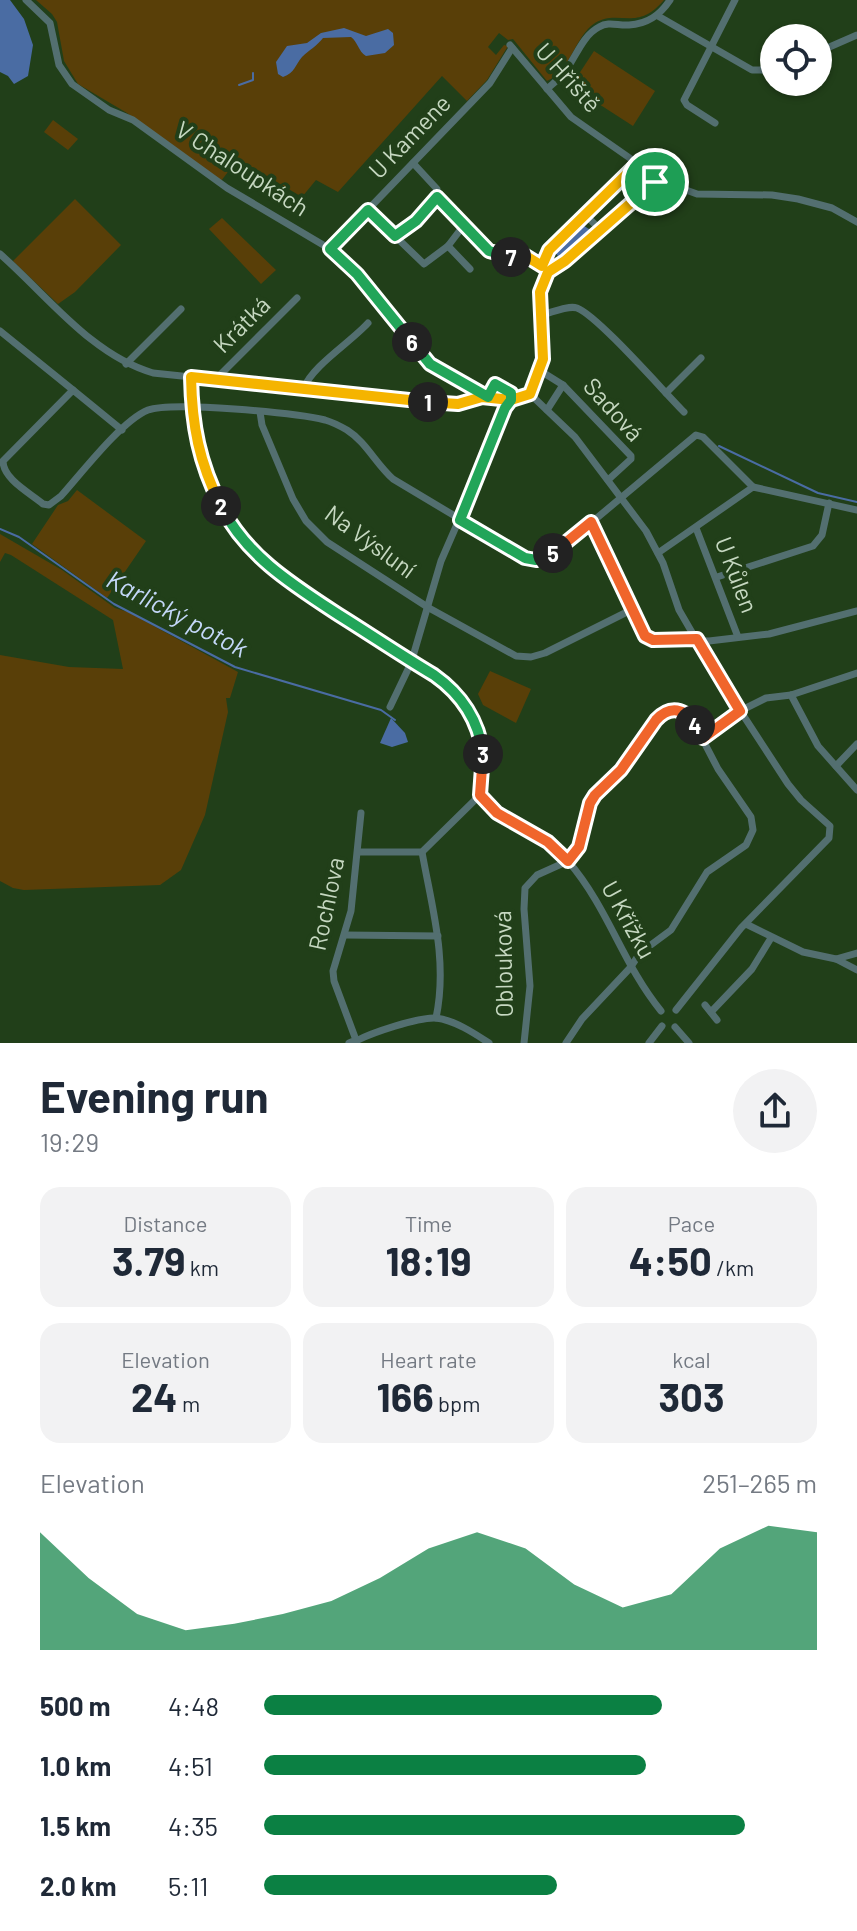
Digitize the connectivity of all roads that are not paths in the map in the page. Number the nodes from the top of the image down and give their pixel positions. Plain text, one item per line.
1 (26, 0) edge
2 (670, 0) edge
3 (735, 0) edge
4 (658, 16) junction
5 (857, 35) edge
6 (511, 46) joint
7 (832, 46) edge
8 (711, 47) junction
9 (760, 70) edge
10 (547, 89) junction
11 (715, 123) dead end
12 (413, 163) junction
13 (636, 165) junction
14 (664, 182) junction
15 (437, 197) junction
16 (368, 210) junction
17 (584, 214) junction
18 (857, 222) edge
19 (464, 225) junction
20 (601, 230) junction
21 (395, 236) junction
22 (448, 246) junction
23 (330, 249) junction
24 (0, 254) edge
25 (470, 269) dead end
26 (545, 269) junction
27 (297, 298) dead end
28 (181, 309) dead end
29 (541, 315) junction
30 (368, 323) dead end
31 (0, 331) edge
32 (701, 358) dead end
33 (126, 364) junction
34 (539, 370) junction
35 (191, 377) junction
36 (215, 380) junction
37 (563, 385) junction
38 (304, 388) junction
39 (73, 390) junction
40 (666, 393) junction
41 (530, 394) junction
42 (488, 397) junction
43 (511, 400) junction
44 (191, 407) junction
45 (547, 410) junction
46 (260, 412) junction
47 (684, 412) dead end
48 (122, 430) junction
49 (608, 480) junction
50 (753, 487) junction
51 (621, 497) junction
52 (829, 503) junction
53 (857, 510) edge
54 (460, 520) junction
55 (591, 522) junction
56 (696, 528) junction
57 (658, 553) junction
58 (717, 577) junction
59 (429, 608) junction
60 (633, 609) junction
61 (857, 611) edge
62 (738, 637) junction
63 (697, 639) junction
64 (411, 663) junction
65 (857, 673) edge
66 (791, 695) junction
67 (390, 707) dead end
68 (740, 711) junction
69 (703, 738) junction
70 (857, 744) edge
71 (836, 766) junction
72 (857, 790) edge
73 (480, 795) junction
74 (361, 813) dead end
75 (359, 852) junction
76 (422, 852) junction
77 (568, 861) junction
78 (746, 924) junction
79 (345, 935) junction
80 (438, 936) junction
81 (771, 938) junction
82 (857, 953) edge
83 (836, 959) junction
84 (630, 968) junction
85 (857, 970) edge
86 (705, 1005) dead end
87 (676, 1010) junction
88 (661, 1011) junction
89 (711, 1012) junction
90 (436, 1018) junction
91 (717, 1020) dead end
92 (662, 1026) junction
93 (675, 1027) junction
94 (354, 1042) edge
95 (489, 1043) edge
96 (524, 1043) edge
97 (566, 1043) edge
98 (649, 1043) edge
99 (689, 1043) edge

1 - 23 street, V Chaloupkách
2 - 4 street
3 - 8 street
4 - 8 street
4 - 10 street
5 - 7 street
6 - 10 street, U Hřiště
6 - 12 street, U Kamene
8 - 9 street
8 - 11 street
10 - 13 street, U Hřiště
12 - 15 street
12 - 16 street, U Kamene
13 - 14 street, U Hřiště
13 - 17 street
14 - 18 street, U Hřiště
14 - 20 street
15 - 19 street
15 - 21 street
16 - 21 street
16 - 23 street, U Kamene
17 - 20 street
17 - 26 street
19 - 22 street
19 - 26 street
20 - 26 street
21 - 22 street
22 - 25 street
23 - 42 street, V Chaloupkách
24 - 33 street
26 - 29 street
27 - 36 street, Krátká
28 - 33 street
29 - 34 street
29 - 40 street
30 - 38 street
31 - 39 street
32 - 40 street
33 - 35 street
34 - 37 street, Sadová
34 - 41 street
35 - 36 street
35 - 44 street
36 - 38 street
37 - 45 street
37 - 49 street, Sadová
38 - 42 street
39 - 48 street
39 - 48 street
40 - 47 street
41 - 43 street
41 - 45 street
42 - 43 street
42 - 43 street
43 - 54 street
44 - 46 street
44 - 48 street
44 - 64 street
45 - 49 street
46 - 54 street
46 - 59 street, Na Výsluní
49 - 51 street
50 - 51 street
50 - 52 street
50 - 56 street
51 - 55 street
51 - 57 street
52 - 53 street
52 - 58 street
54 - 55 street
54 - 59 street
55 - 60 street
56 - 57 street
56 - 58 street, U Kůlen
57 - 63 street
58 - 62 street, U Kůlen
59 - 60 street, Na Výsluní
59 - 64 street
60 - 63 street
61 - 62 street
62 - 63 street
63 - 68 street
64 - 67 street
64 - 73 street
65 - 66 street
66 - 68 street
66 - 71 street
68 - 69 street
68 - 78 street
69 - 77 street
69 - 84 street
70 - 71 street
71 - 72 street
73 - 76 street
73 - 77 street, U Křížku
74 - 75 street, Rochlova
75 - 76 street
75 - 79 street, Rochlova
76 - 80 street
77 - 84 street, U Křížku
77 - 96 street, Oblouková
78 - 81 street
78 - 87 street
79 - 80 street
79 - 94 street, Rochlova
80 - 90 street
81 - 83 street
81 - 89 street
82 - 83 street
83 - 85 street
84 - 88 street, U Křížku
84 - 97 street
86 - 89 street
87 - 88 street
87 - 93 street
88 - 92 street
89 - 91 street
90 - 94 street
90 - 95 street
92 - 93 street
92 - 98 street
93 - 99 street

